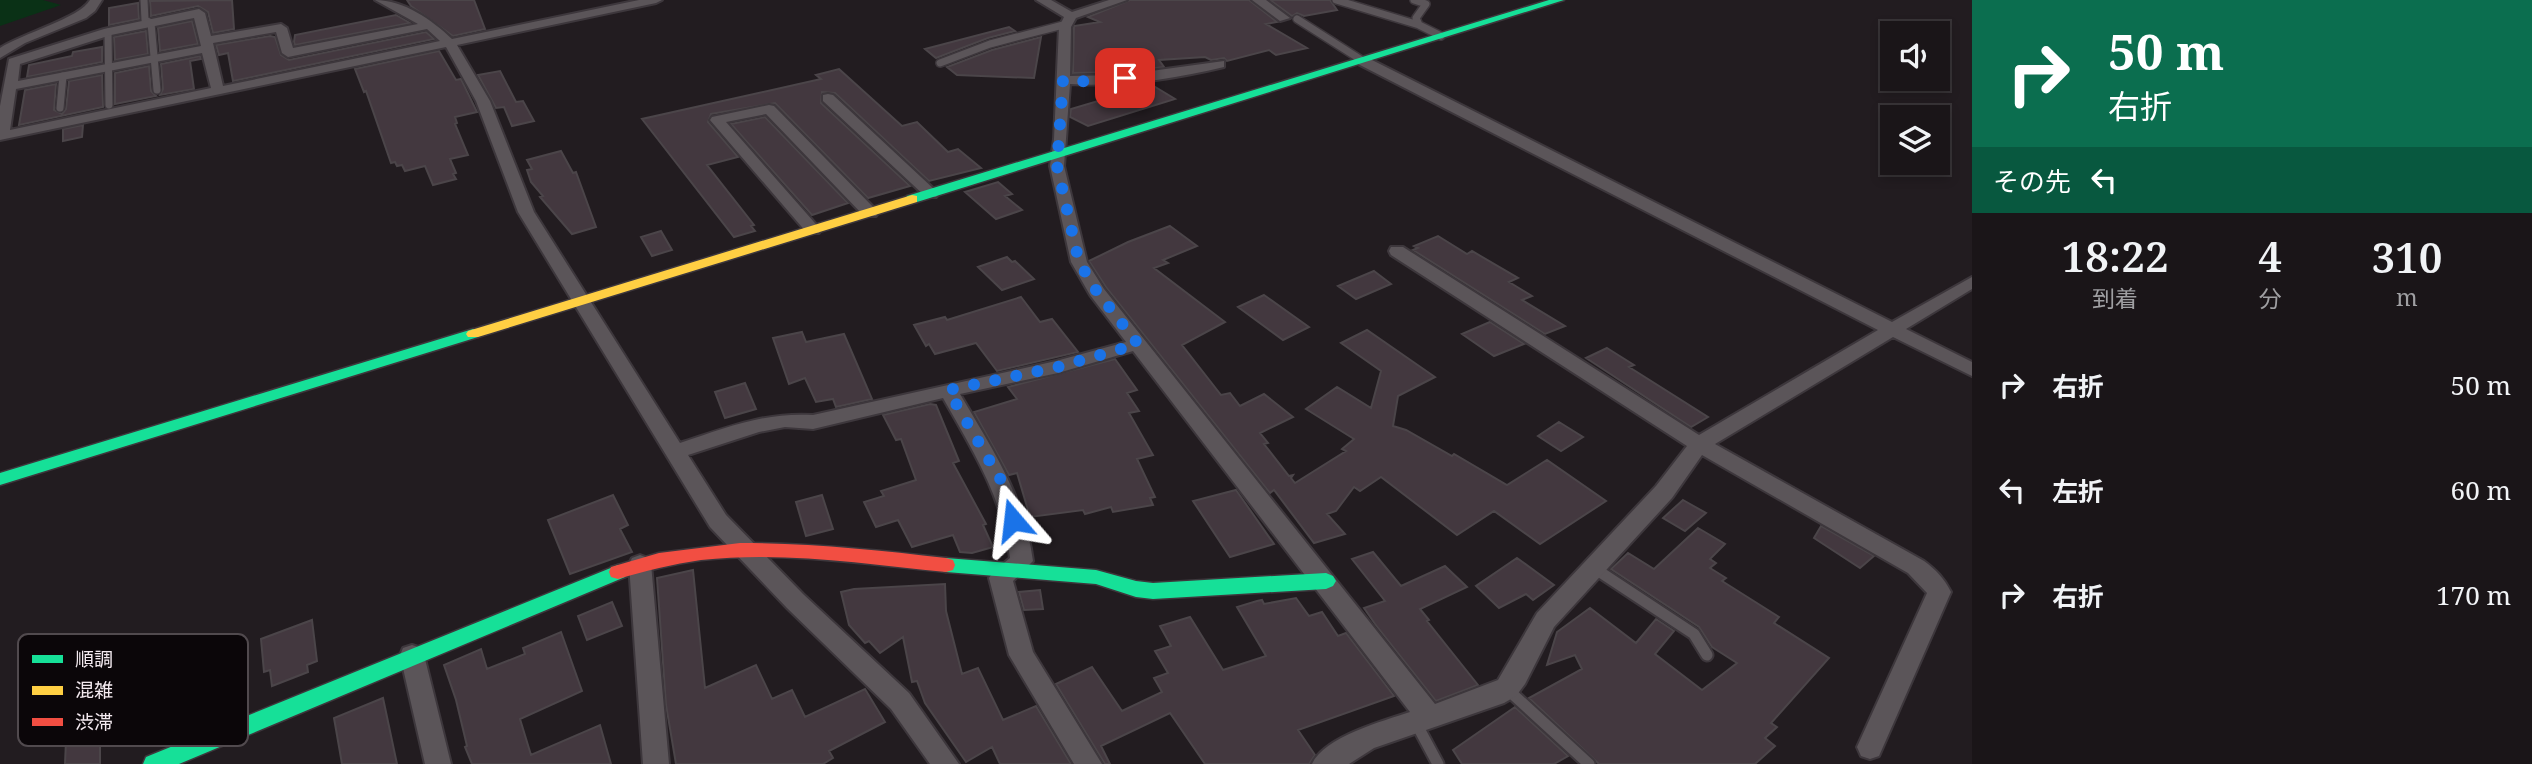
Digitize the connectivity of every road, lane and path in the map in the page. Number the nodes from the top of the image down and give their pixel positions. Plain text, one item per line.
1 (96, 0) edge
2 (144, 0) edge
3 (381, 0) edge
4 (656, 0) edge
5 (1042, 0) edge
6 (1121, 0) edge
7 (1258, 0) edge
8 (1336, 0) edge
9 (1414, 0) edge
10 (1559, 0) edge
11 (197, 6) edge
12 (1290, 18) joint
13 (1069, 20) junction
14 (151, 23) junction
15 (1419, 24) junction
16 (430, 25) junction
17 (108, 32) junction
18 (1441, 36) junction
19 (450, 43) junction
20 (206, 45) junction
21 (0, 55) edge
22 (155, 58) junction
23 (1363, 61) junction
24 (13, 62) junction
25 (940, 63) dead end
26 (1219, 64) dead end
27 (108, 67) junction
28 (63, 76) junction
29 (1063, 80) junction
30 (11, 86) junction
31 (158, 90) dead end
32 (218, 91) junction
33 (828, 98) dead end
34 (109, 105) dead end
35 (60, 108) dead end
36 (1, 136) edge
37 (1059, 155) junction
38 (931, 194) junction
39 (870, 213) junction
40 (814, 230) junction
41 (1397, 251) dead end
42 (1972, 282) edge
43 (581, 301) junction
44 (1892, 330) junction
45 (1138, 344) junction
46 (1972, 370) edge
47 (948, 390) junction
48 (1699, 443) junction
49 (674, 452) junction
50 (0, 479) edge
51 (744, 548) junction
52 (640, 564) junction
53 (1594, 568) junction
54 (1011, 570) junction
55 (1326, 582) junction
56 (1707, 655) dead end
57 (412, 656) junction
58 (1507, 688) junction
59 (1423, 720) junction
60 (248, 725) edge
61 (197, 746) edge
62 (1870, 747) dead end
63 (154, 764) edge
64 (438, 764) edge
65 (656, 764) edge
66 (946, 764) edge
67 (1089, 764) edge
68 (1325, 764) edge
69 (1438, 764) edge
70 (1589, 764) edge

1 - 21 street
2 - 14 lane
3 - 16 street
4 - 19 street
5 - 13 street
6 - 13 street
7 - 12 street
8 - 15 lane
9 - 15 lane
10 - 18 street
11 - 14 street
11 - 20 street
12 - 23 lane
13 - 25 lane
13 - 29 street
14 - 17 street
14 - 22 lane
15 - 18 lane
16 - 19 street
16 - 20 street
17 - 24 street
17 - 27 lane
18 - 23 street
19 - 32 street
19 - 43 street
20 - 22 street
20 - 32 street
21 - 24 street
22 - 27 street
22 - 31 lane
23 - 37 street
23 - 44 street
24 - 30 street
26 - 29 street
27 - 28 street
27 - 34 lane
28 - 30 street
28 - 35 lane
29 - 37 street
30 - 36 street
32 - 36 street
33 - 38 street
37 - 38 street
37 - 45 street
38 - 39 street
39 - 40 street
39 - 40 street
40 - 43 street
41 - 48 street
42 - 44 street
43 - 49 street
43 - 50 street
44 - 46 street
44 - 48 street
45 - 47 street
45 - 55 street
47 - 49 street
47 - 54 street
48 - 53 street
48 - 62 street
49 - 51 street
51 - 52 street
51 - 54 street
51 - 66 street
52 - 57 street
52 - 65 street
53 - 56 lane
53 - 58 street
54 - 55 street
54 - 67 street
55 - 59 street
57 - 60 street
57 - 64 street
58 - 59 street
58 - 70 lane
59 - 68 street
59 - 69 lane
61 - 63 street

